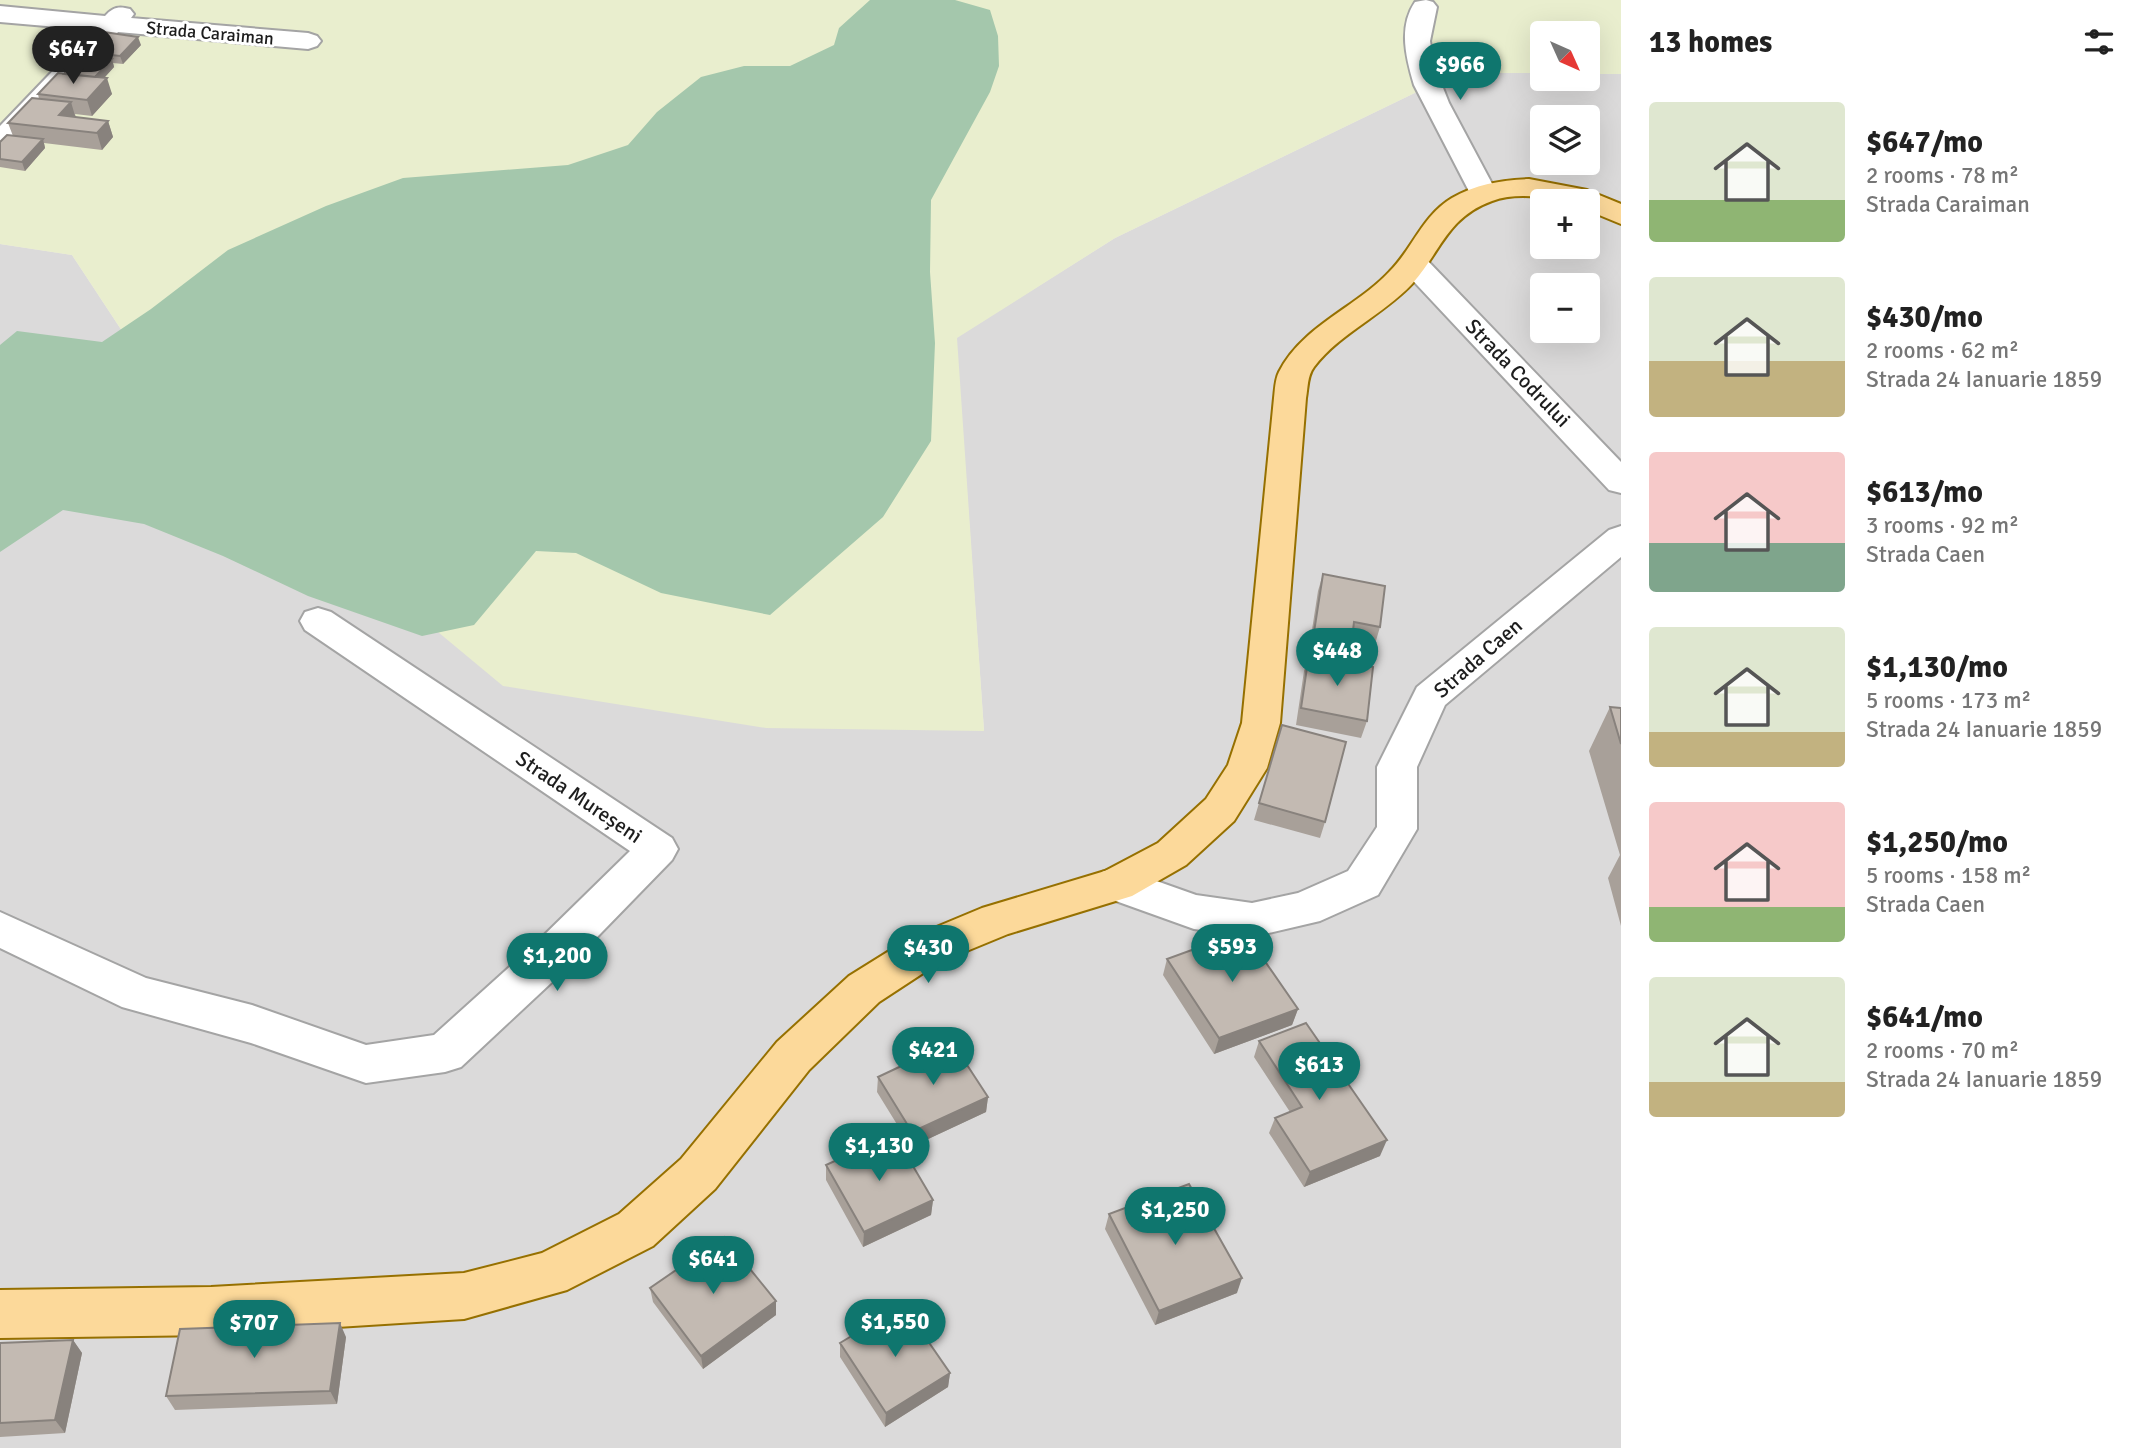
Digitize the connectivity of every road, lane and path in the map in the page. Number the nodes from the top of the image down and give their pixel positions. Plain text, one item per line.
1 (132, 0) edge
2 (1424, 7) dead end
3 (0, 14) edge
4 (113, 24) junction
5 (308, 41) dead end
6 (0, 142) edge
7 (1483, 193) junction
8 (1621, 215) edge
9 (1414, 264) junction
10 (1621, 482) edge
11 (1621, 538) edge
12 (318, 621) dead end
13 (1117, 884) junction
14 (0, 929) edge
15 (0, 1314) edge

1 - 4 street, Strada Caraiman
2 - 7 street
3 - 4 street, Strada Caraiman
4 - 5 street, Strada Caraiman
4 - 6 street, Strada Caraiman
7 - 8 main road
7 - 9 main road
9 - 10 street, Strada Codrului
9 - 13 main road
11 - 13 street, Strada Caen
12 - 14 street, Strada Mureșeni
13 - 15 main road

